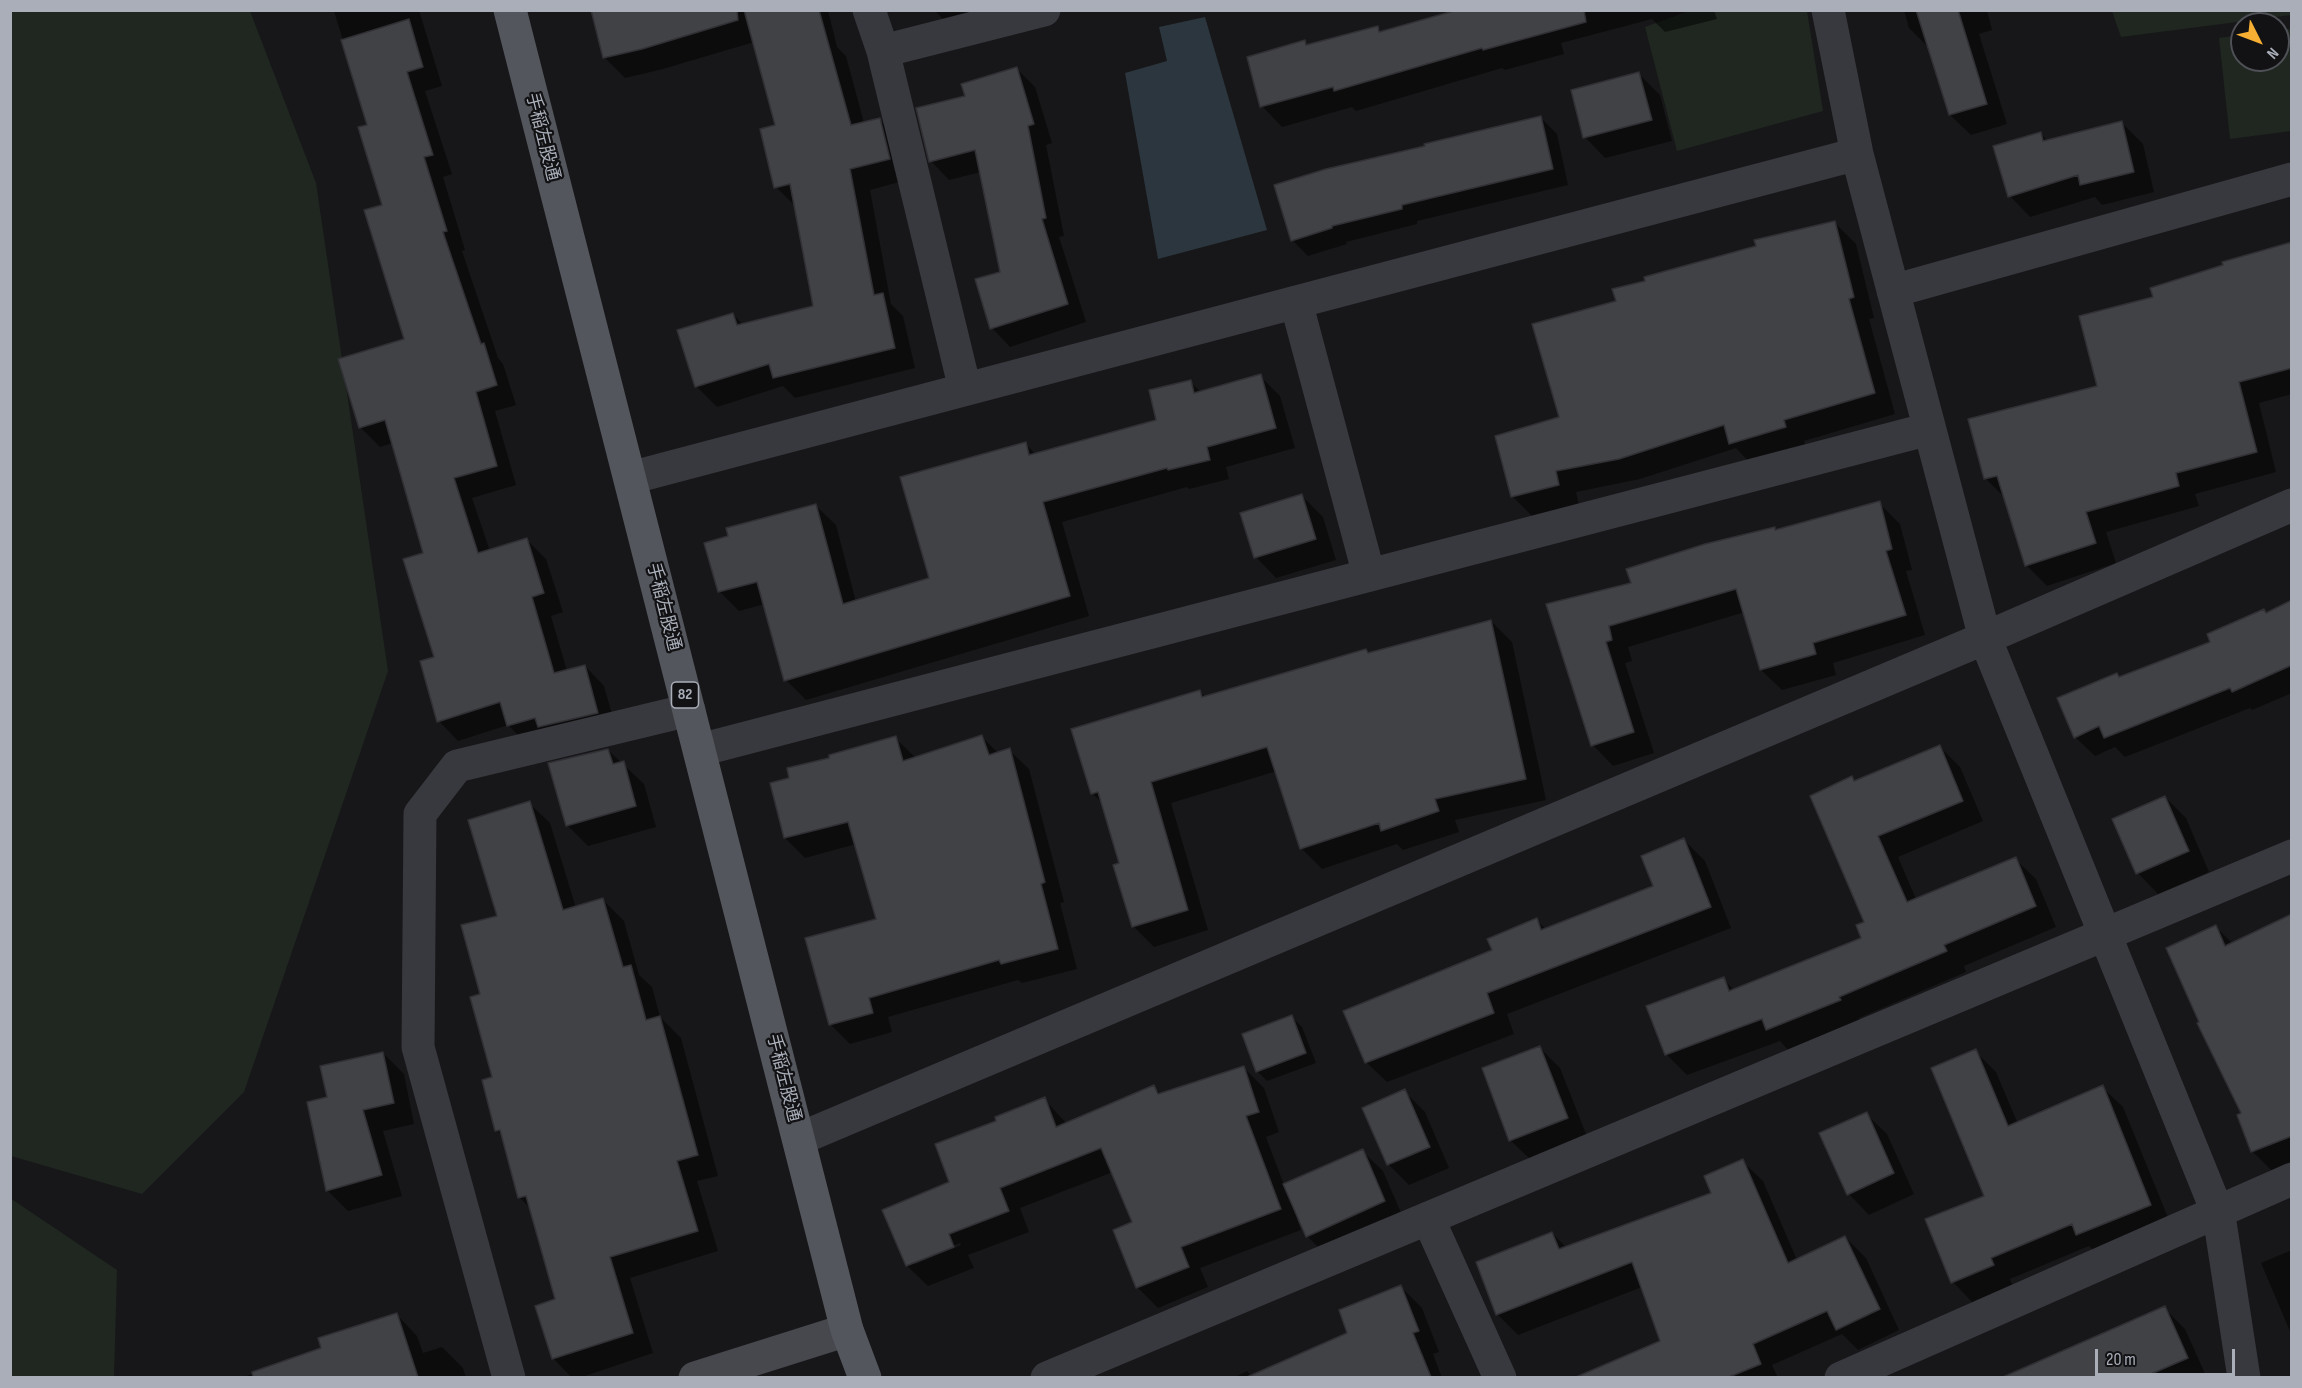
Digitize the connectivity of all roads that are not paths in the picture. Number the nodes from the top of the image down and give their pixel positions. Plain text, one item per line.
1 (510, 10) edge
2 (869, 10) edge
3 (1044, 10) edge
4 (1828, 10) edge
5 (883, 51) junction
6 (1857, 154) junction
7 (2292, 179) edge
8 (1893, 291) junction
9 (1296, 302) junction
10 (965, 389) junction
11 (1929, 429) junction
12 (630, 478) junction
13 (2292, 505) edge
14 (1369, 575) junction
15 (1985, 638) junction
16 (689, 710) junction
17 (700, 750) junction
18 (2292, 856) edge
19 (2105, 934) junction
20 (799, 1139) junction
21 (2292, 1179) edge
22 (2217, 1211) junction
23 (1428, 1218) junction
24 (847, 1330) junction
25 (509, 1377) edge
26 (695, 1377) edge
27 (865, 1377) edge
28 (1047, 1377) edge
29 (1500, 1377) edge
30 (1841, 1377) edge
31 (2244, 1377) edge

1 - 12 main road, 手稲左股通 / 82
2 - 5 street
3 - 5 street
4 - 6 street
5 - 10 street
6 - 8 street
6 - 9 street
7 - 8 street
8 - 11 street
9 - 10 street
9 - 14 street
10 - 12 street
11 - 14 street
11 - 15 street
12 - 16 main road, 手稲左股通 / 82
13 - 15 street
14 - 17 street
15 - 19 street
15 - 20 street
16 - 17 main road, 手稲左股通 / 82
16 - 25 street
17 - 20 main road, 手稲左股通 / 82
18 - 19 street
19 - 22 street
19 - 23 street
20 - 24 main road, 手稲左股通 / 82
21 - 22 street
22 - 30 street
22 - 31 street
23 - 28 street
23 - 29 street
24 - 26 street
24 - 27 main road, 手稲左股通 / 82

